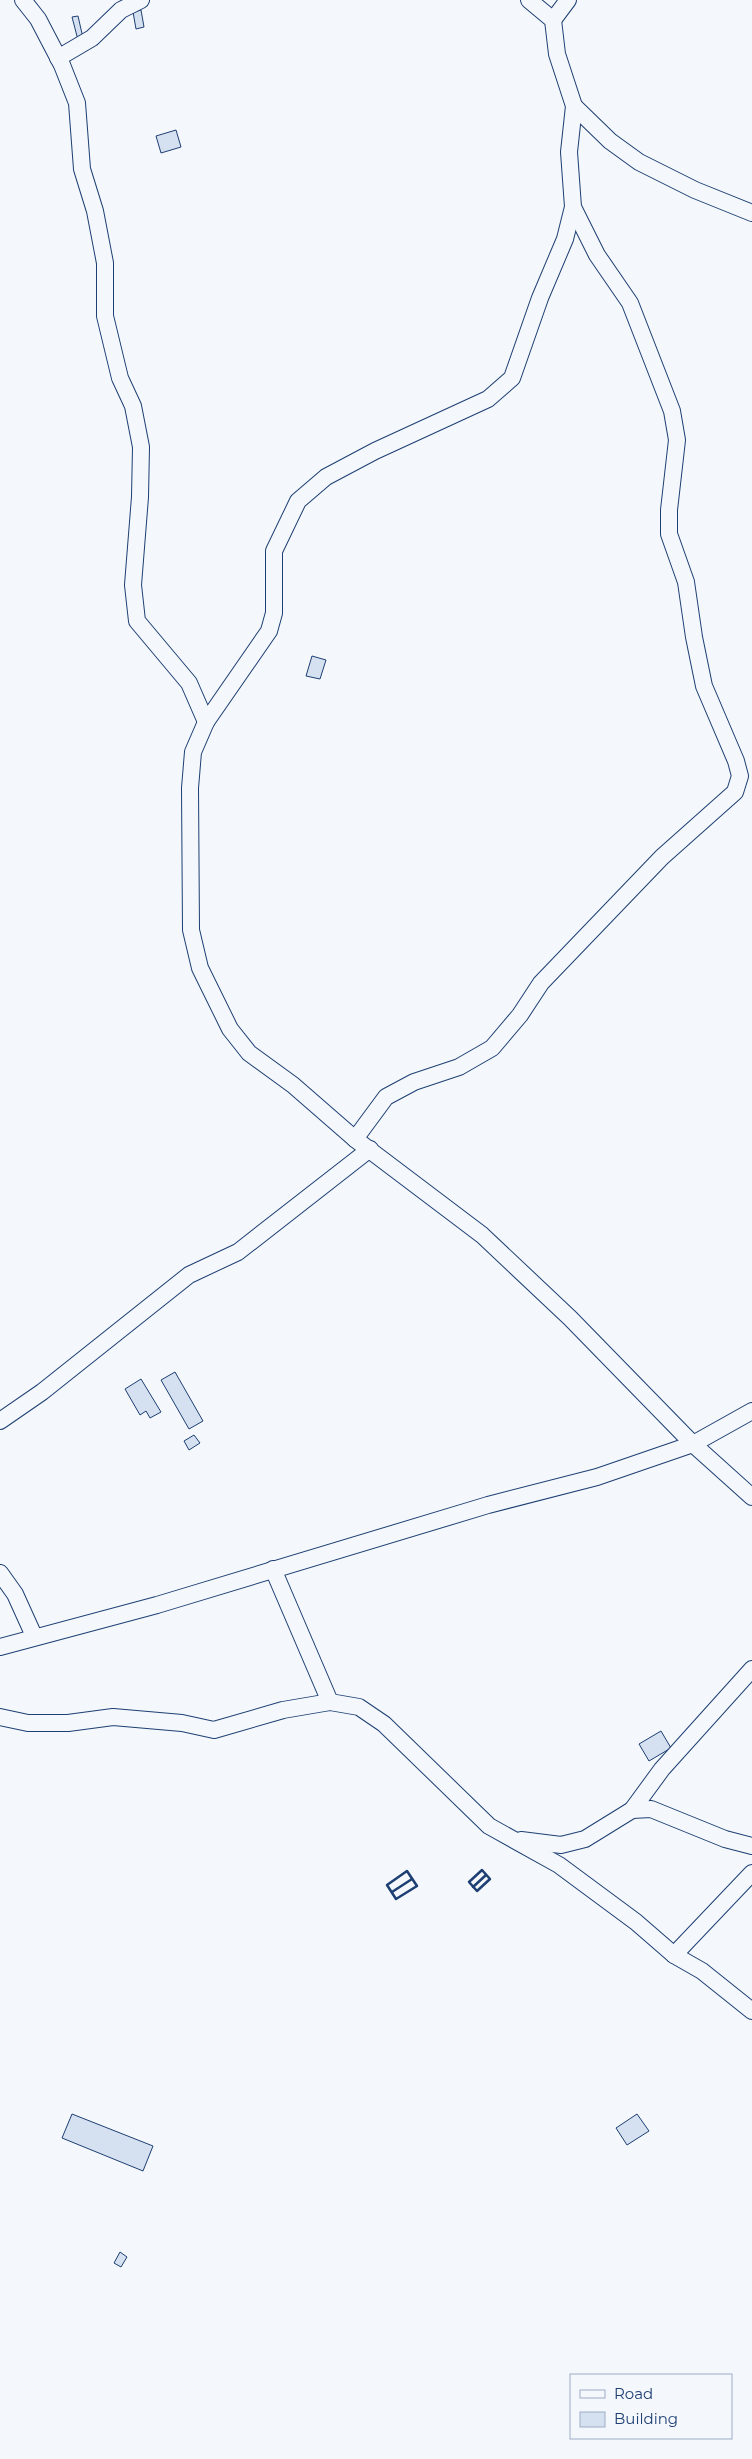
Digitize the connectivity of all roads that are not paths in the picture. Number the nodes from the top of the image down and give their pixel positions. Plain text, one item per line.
1 (23, 0) edge
2 (141, 0) edge
3 (529, 0) edge
4 (568, 0) edge
5 (553, 20) junction
6 (58, 58) junction
7 (574, 106) junction
8 (573, 207) junction
9 (752, 213) edge
10 (206, 722) junction
11 (355, 1139) junction
12 (370, 1149) junction
13 (752, 1411) edge
14 (0, 1421) edge
15 (693, 1444) junction
16 (752, 1497) edge
17 (273, 1569) junction
18 (0, 1573) edge
19 (34, 1636) junction
20 (0, 1647) edge
21 (752, 1669) edge
22 (330, 1702) junction
23 (0, 1717) edge
24 (632, 1810) junction
25 (513, 1840) junction
26 (752, 1846) edge
27 (752, 1873) edge
28 (674, 1955) junction
29 (752, 2011) edge

1 - 6 street
2 - 6 street
3 - 5 street
4 - 5 street
5 - 7 street
6 - 10 street
7 - 8 street
7 - 9 street
8 - 10 street
8 - 11 street
10 - 11 street
11 - 12 street
12 - 14 street
12 - 15 street
13 - 15 street
15 - 16 street
15 - 17 street
17 - 19 street
17 - 22 street
18 - 19 street
19 - 20 street
21 - 24 street
22 - 23 street
22 - 25 street
24 - 25 street
24 - 26 street
25 - 28 street
27 - 28 street
28 - 29 street

